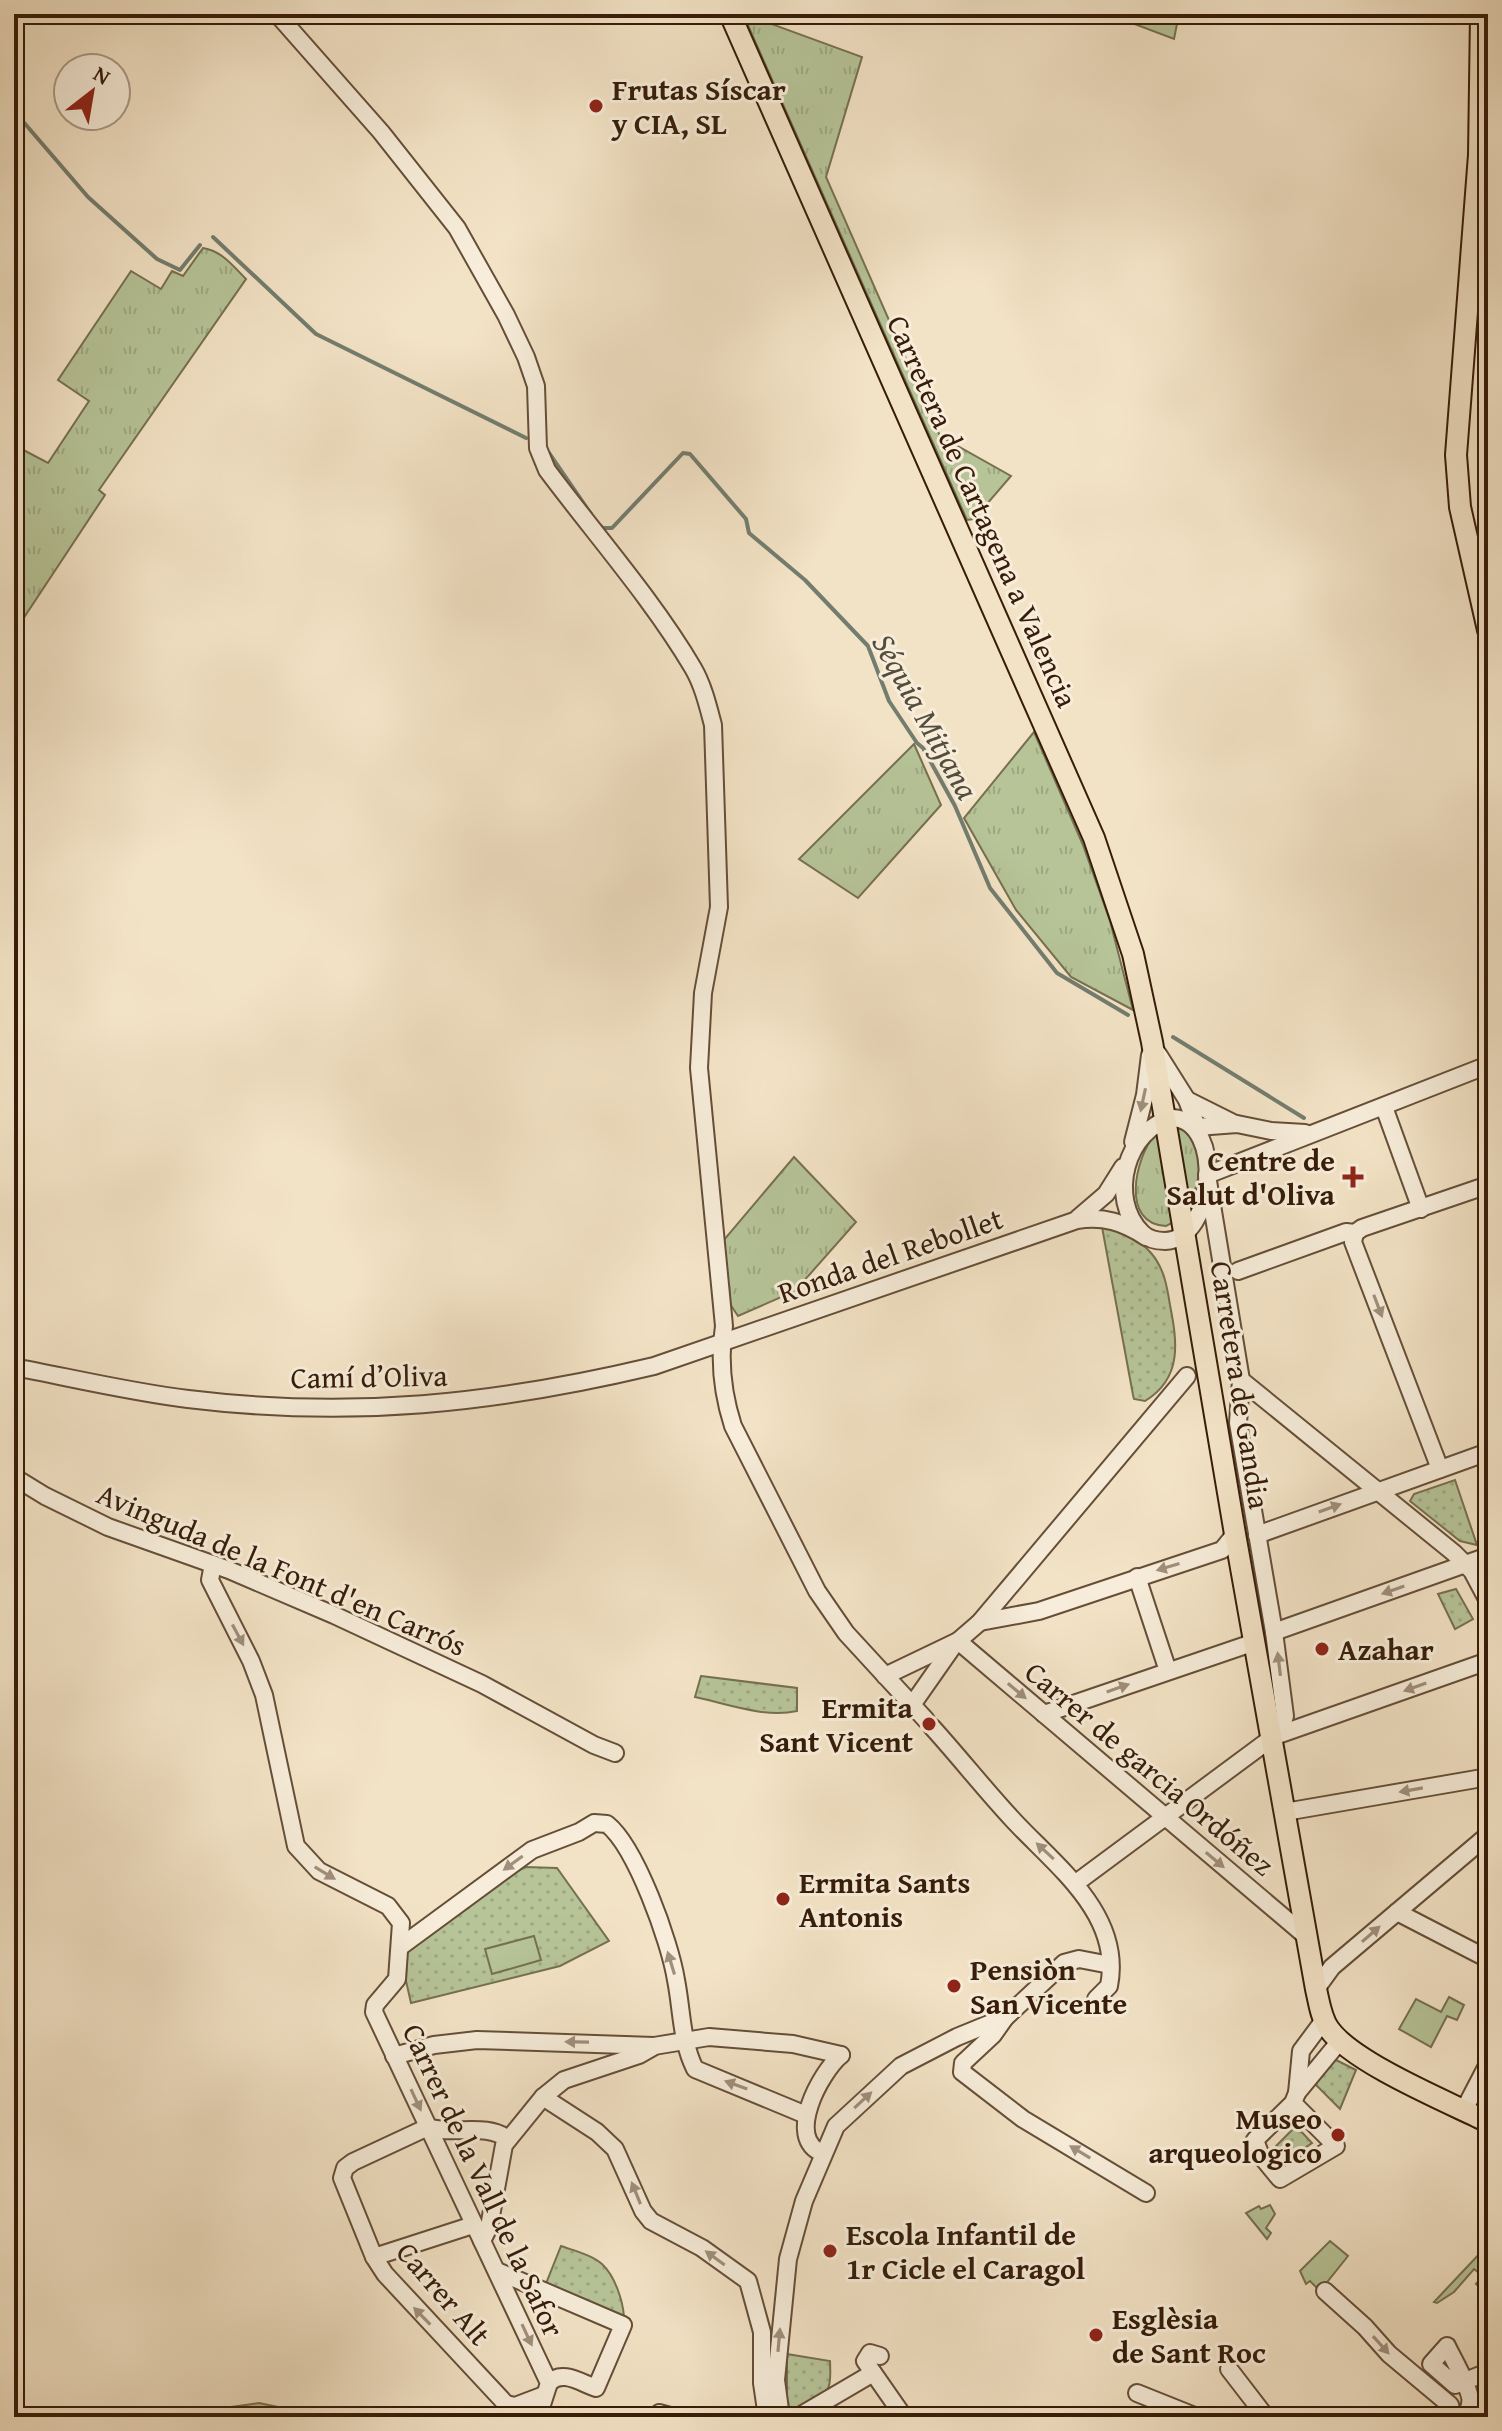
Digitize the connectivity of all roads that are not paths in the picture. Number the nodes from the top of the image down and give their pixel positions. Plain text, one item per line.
1 (277, 14) edge
2 (730, 14) edge
3 (1481, 14) edge
4 (1488, 630) edge
5 (1152, 1042) junction
6 (1488, 1065) edge
7 (1187, 1100) junction
8 (1384, 1107) junction
9 (1165, 1119) junction
10 (1237, 1124) junction
11 (1197, 1127) junction
12 (1324, 1129) junction
13 (1130, 1157) junction
14 (1207, 1175) junction
15 (1485, 1186) edge
16 (1488, 1204) edge
17 (1421, 1209) junction
18 (1077, 1220) junction
19 (1355, 1233) junction
20 (1185, 1234) junction
21 (1146, 1237) junction
22 (1238, 1271) dead end
23 (721, 1344) junction
24 (14, 1367) edge
25 (1187, 1376) dead end
26 (1241, 1380) junction
27 (1488, 1452) edge
28 (1440, 1469) junction
29 (14, 1477) edge
30 (1378, 1491) junction
31 (1235, 1534) junction
32 (1257, 1535) junction
33 (1488, 1556) edge
34 (213, 1564) junction
35 (1467, 1564) junction
36 (1137, 1577) junction
37 (1488, 1601) edge
38 (980, 1622) junction
39 (1274, 1632) junction
40 (958, 1641) junction
41 (1255, 1642) junction
42 (1488, 1661) edge
43 (1168, 1671) junction
44 (885, 1676) junction
45 (912, 1705) junction
46 (1044, 1714) junction
47 (1281, 1733) junction
48 (615, 1753) dead end
49 (1488, 1777) edge
50 (1285, 1812) junction
51 (1164, 1817) junction
52 (1488, 1835) edge
53 (1076, 1883) junction
54 (1397, 1912) junction
55 (1307, 1937) junction
56 (400, 1947) junction
57 (1488, 1959) edge
58 (1110, 1965) junction
59 (1316, 1989) junction
60 (1096, 1999) dead end
61 (1006, 2017) junction
62 (1324, 2020) junction
63 (686, 2039) junction
64 (1304, 2045) junction
65 (654, 2046) junction
66 (1333, 2049) junction
67 (394, 2056) junction
68 (1488, 2064) edge
69 (543, 2097) junction
70 (1295, 2098) junction
71 (1464, 2110) junction
72 (806, 2115) junction
73 (1488, 2122) edge
74 (428, 2127) junction
75 (508, 2139) junction
76 (822, 2153) junction
77 (1146, 2193) dead end
78 (491, 2210) junction
79 (470, 2218) junction
80 (482, 2241) junction
81 (374, 2257) junction
82 (497, 2271) junction
83 (1325, 2291) dead end
84 (880, 2356) dead end
85 (1229, 2369) dead end
86 (1488, 2372) edge
87 (873, 2373) junction
88 (547, 2389) junction
89 (1137, 2393) dead end
90 (1466, 2410) edge
91 (538, 2417) edge
92 (767, 2417) edge
93 (781, 2417) edge
94 (798, 2417) edge
95 (904, 2417) edge
96 (1195, 2417) edge
97 (1266, 2417) edge
98 (1453, 2417) edge
99 (1488, 2417) edge

1 - 23 street
2 - 5 main road, Carretera de Cartagena a Valencia
3 - 4 main road
5 - 7 street, Carretera de Gandia
5 - 9 main road, Carretera de Gandia
5 -> 13 street
6 - 8 street
7 - 10 street
7 - 11 street, Carretera de Gandia
8 - 12 street
8 - 17 street
9 - 11 street
9 - 13 street, Ronda del Rebollet
9 - 20 main road, Carretera de Gandia
10 - 11 street
10 - 12 street
11 - 14 street, Carretera de Gandia
12 - 14 street
13 - 18 street, Ronda del Rebollet
13 - 21 street
14 - 20 street
14 - 26 street, Carretera de Gandia
15 - 16 street
15 - 17 street
17 - 19 street
18 - 21 street, Ronda del Rebollet
18 - 23 street, Ronda del Rebollet
19 - 22 street
19 -> 28 street
20 - 21 street
20 - 31 main road, Carretera de Gandia
23 - 24 street, Camí d’Oliva
23 - 44 street
25 - 38 street
26 - 30 street
26 - 32 street, Carretera de Gandia
27 - 28 street
28 - 30 street
29 - 34 street, Avinguda de la Font d'en Carrós
32 -> 30 street
30 - 35 street
31 -> 36 street
31 - 41 main road, Carretera de Gandia
32 - 39 street, Carretera de Gandia
33 - 35 street
34 - 48 street, Avinguda de la Font d'en Carrós
34 -> 56 street, Carrer de la Vall de la Safor
35 - 37 street
35 -> 39 street
36 - 38 street
36 - 43 street
38 - 40 street
47 -> 39 street, Carretera de Gandia
40 - 44 street
40 - 45 street
40 -> 46 street, Carrer de garcia Ordóñez
41 - 43 street
41 - 47 main road, Carretera de Gandia
42 -> 47 street
46 -> 43 street
44 - 45 street
53 -> 45 street
46 - 51 street, Carrer de garcia Ordóñez
47 - 50 main road, Carretera de Gandia
47 - 51 street
49 -> 50 street
50 - 55 main road, Carretera de Gandia
51 - 53 street
51 -> 55 street, Carrer de garcia Ordóñez
52 - 54 street
53 - 58 street
54 - 57 street
59 -> 54 street
55 - 59 main road, Carretera de Gandia
63 -> 56 street
56 - 67 street, Carrer de la Vall de la Safor
58 - 60 street
58 - 61 street
59 - 62 main road, Carretera de Gandia
76 -> 61 street
77 -> 61 street
62 - 64 street
62 - 66 main road, Carretera de Gandia
63 - 65 street
72 -> 63 street
63 - 72 street
64 - 66 street
64 - 70 street
65 -> 67 street
65 - 69 street
66 - 70 street
66 - 71 main road
67 -> 74 street, Carrer de la Vall de la Safor
68 - 71 street
69 - 75 street
92 -> 69 street
70 - 70 street
71 - 73 main road
72 - 76 street
74 - 75 street
74 - 79 street, Carrer de la Vall de la Safor
74 - 81 street, Carrer Alt
75 - 78 street
93 -> 76 street
78 - 79 street
78 - 80 street
79 - 80 street, Carrer de la Vall de la Safor
79 - 81 street
80 - 82 street, Carrer de la Vall de la Safor
88 -> 81 street, Carrer Alt
82 -> 88 street, Carrer de la Vall de la Safor
82 - 88 street
83 -> 98 street
84 - 87 street
85 - 97 street
86 - 90 street
87 - 94 street
87 - 95 street
88 - 91 street
89 - 96 street
90 - 99 street

